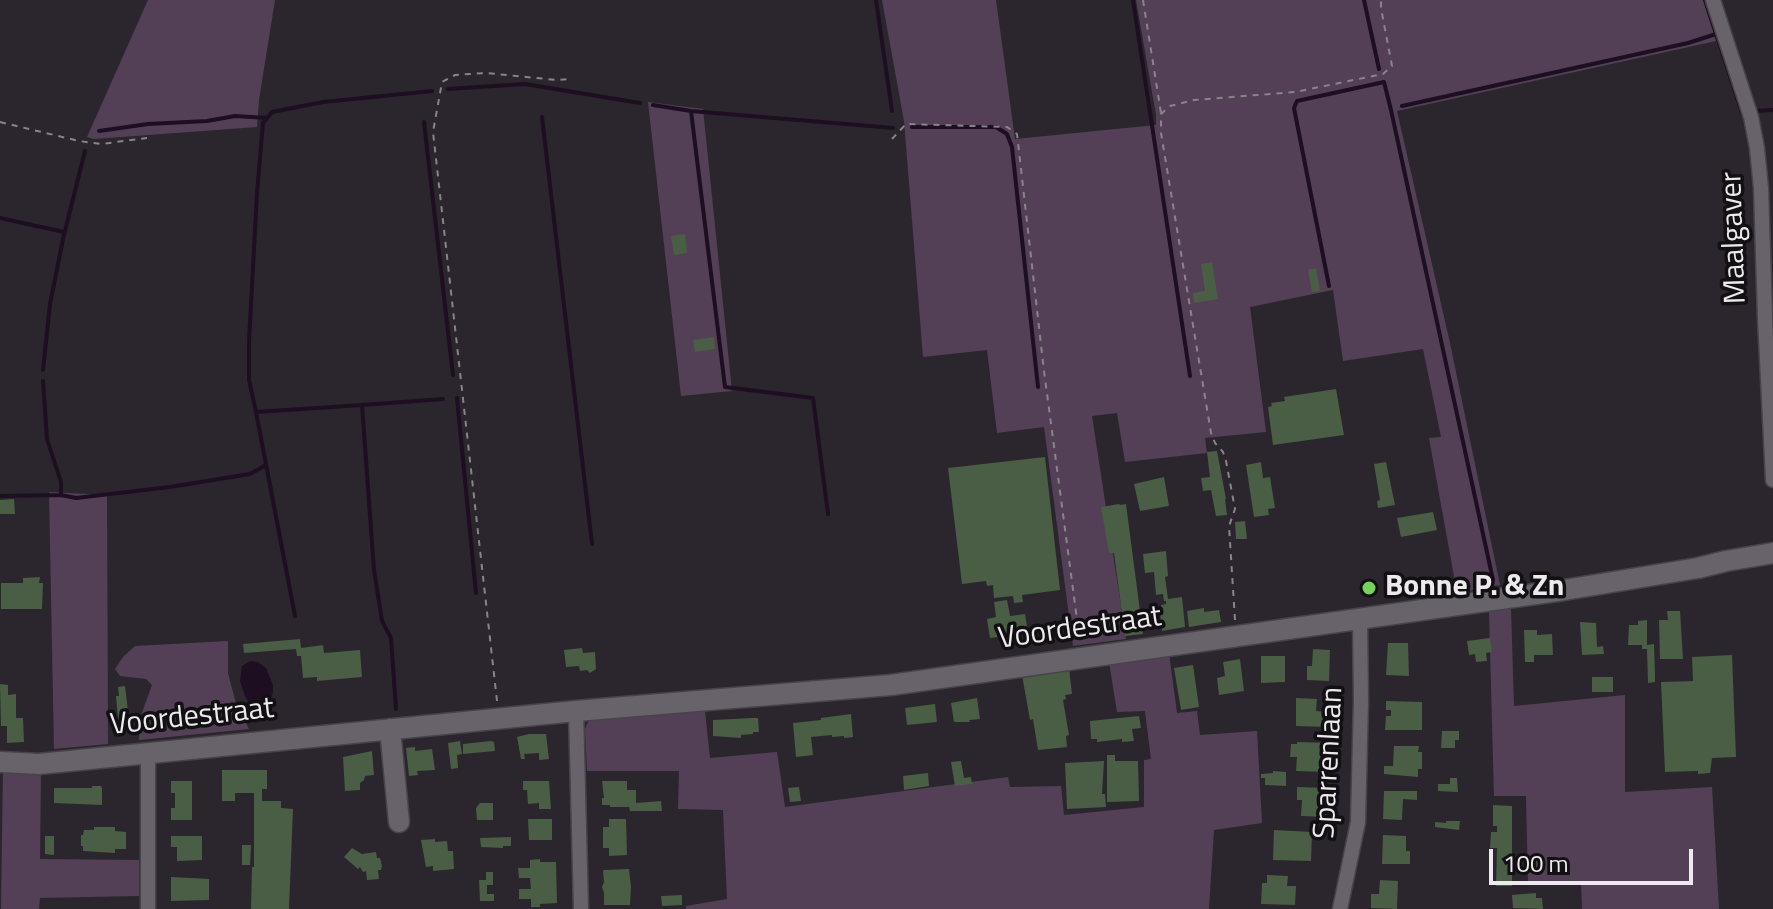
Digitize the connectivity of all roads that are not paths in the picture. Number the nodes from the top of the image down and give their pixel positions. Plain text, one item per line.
1 (1713, 0) edge
2 (1773, 480) edge
3 (1773, 553) edge
4 (1360, 620) junction
5 (576, 711) junction
6 (390, 729) junction
7 (148, 753) junction
8 (0, 762) edge
9 (399, 822) dead end
10 (148, 909) edge
11 (581, 909) edge
12 (1340, 909) edge

1 - 2 street, Maalgaver
3 - 4 street, Voordestraat
4 - 5 street, Voordestraat
4 - 12 street, Sparrenlaan
5 - 6 street, Voordestraat
5 - 11 street
6 - 7 street, Voordestraat
6 - 9 street
7 - 8 street, Voordestraat
7 - 10 street

